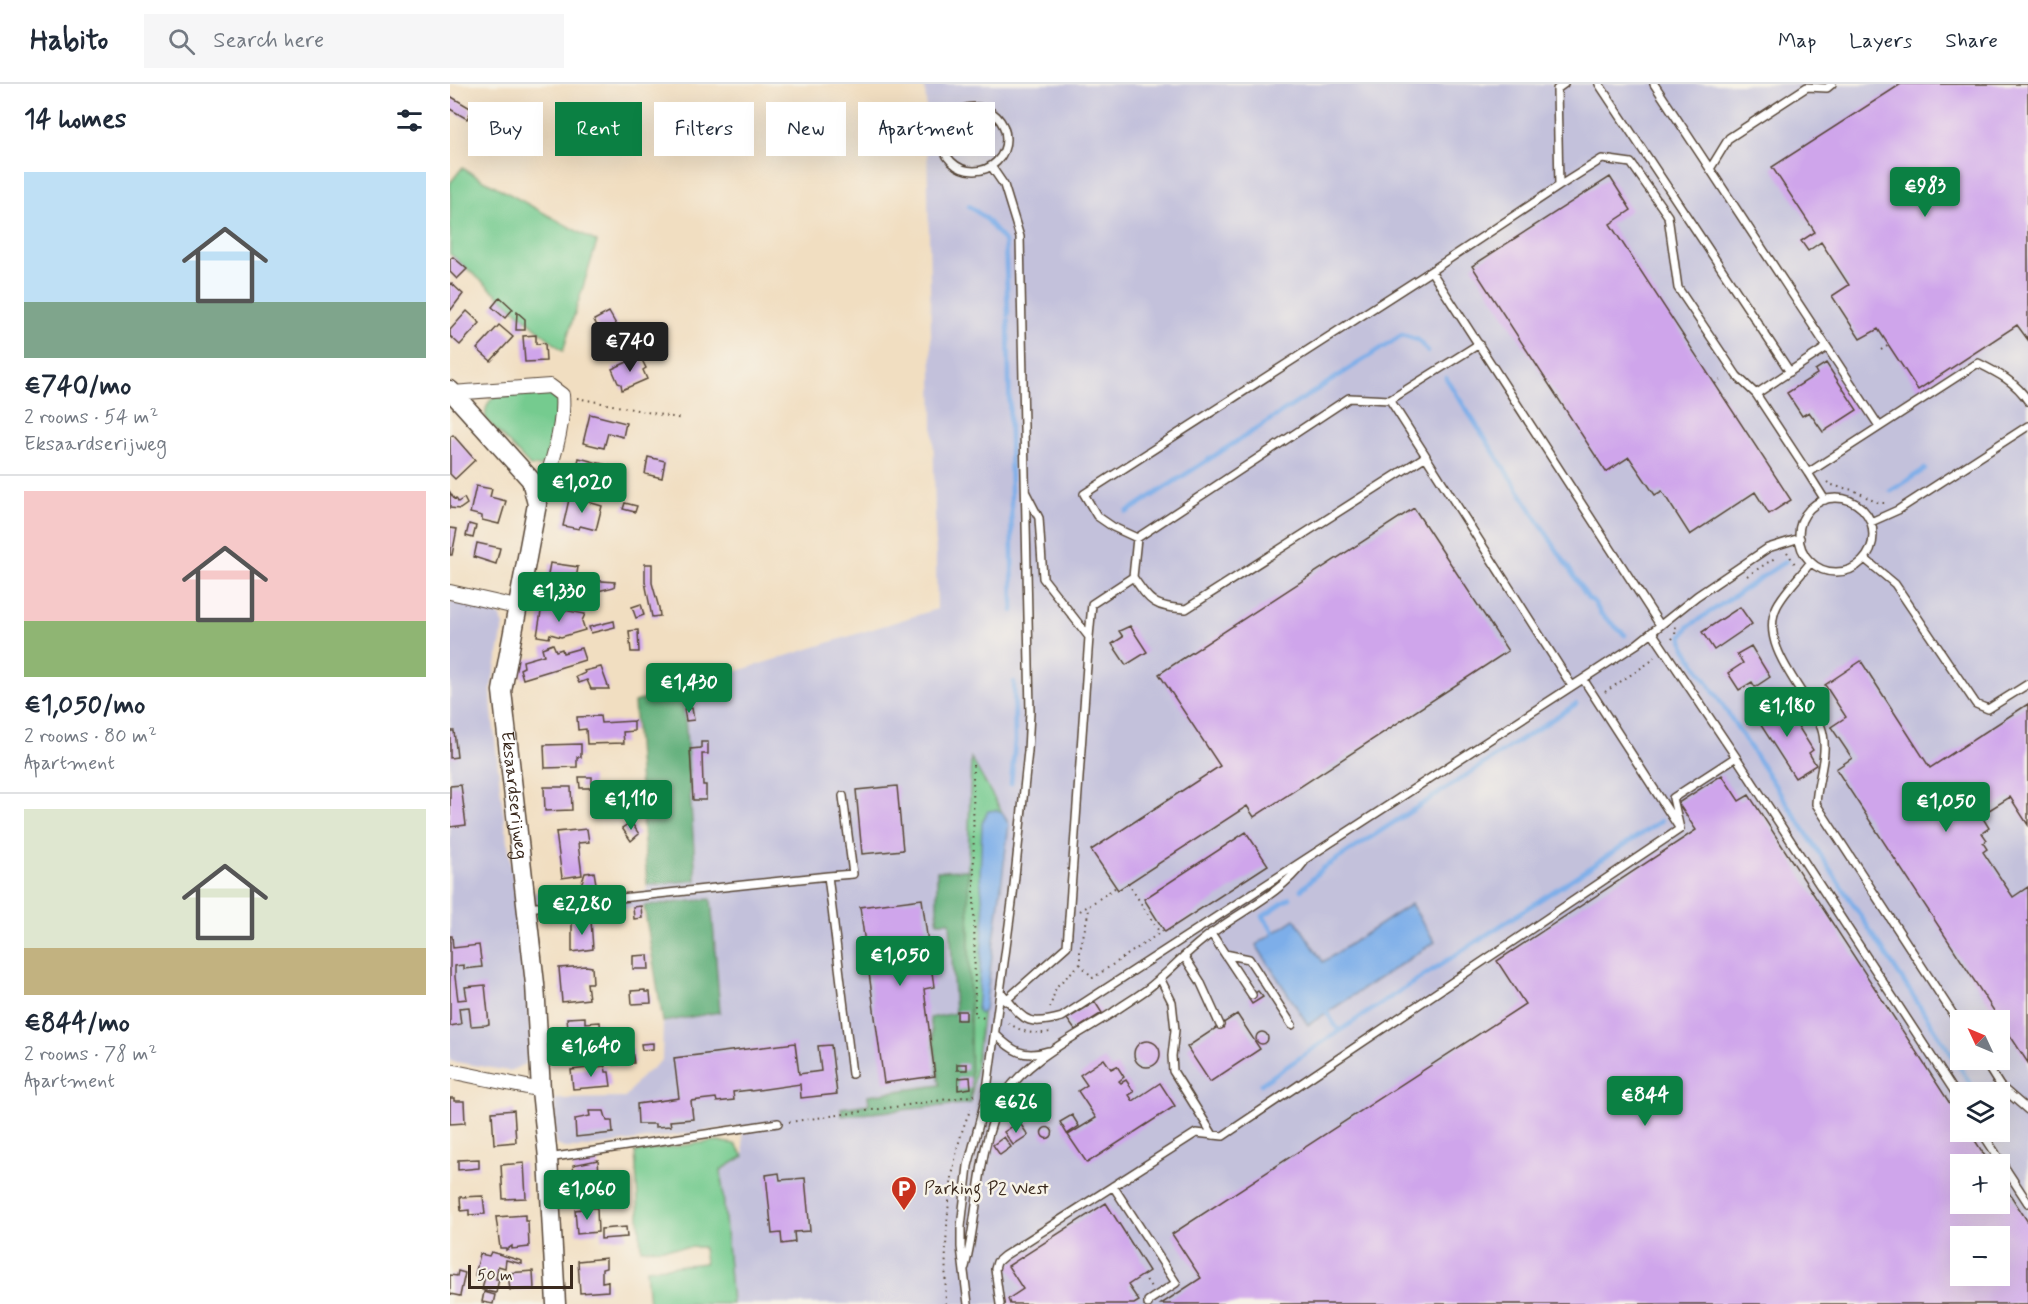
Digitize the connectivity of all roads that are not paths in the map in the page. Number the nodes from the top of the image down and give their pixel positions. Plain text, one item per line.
1 (1564, 84) edge
2 (1599, 84) edge
3 (1654, 84) edge
4 (1832, 84) edge
5 (992, 166) junction
6 (1710, 169) junction
7 (1559, 186) junction
8 (1431, 271) junction
9 (1479, 344) junction
10 (1827, 347) junction
11 (1790, 372) junction
12 (451, 392) edge
13 (1756, 394) junction
14 (1390, 400) junction
15 (2028, 401) edge
16 (1879, 426) junction
17 (2028, 426) edge
18 (1426, 457) junction
19 (1808, 473) junction
20 (1025, 491) junction
21 (1826, 500) junction
22 (537, 504) junction
23 (1871, 522) junction
24 (1137, 538) junction
25 (1800, 538) junction
26 (1865, 559) junction
27 (1811, 562) junction
28 (1133, 577) junction
29 (450, 592) edge
30 (516, 608) junction
31 (1660, 625) junction
32 (1652, 632) junction
33 (1089, 637) junction
34 (1584, 679) junction
35 (2028, 684) edge
36 (1572, 686) junction
37 (1736, 758) junction
38 (843, 796) dead end
39 (1680, 829) junction
40 (1308, 856) junction
41 (828, 876) junction
42 (527, 908) junction
43 (1211, 933) junction
44 (1225, 954) junction
45 (1184, 956) junction
46 (1160, 978) junction
47 (1000, 991) junction
48 (1252, 995) dead end
49 (1007, 999) junction
50 (998, 1006) junction
51 (1950, 1010) edge
52 (1220, 1025) dead end
53 (1292, 1025) dead end
54 (995, 1034) junction
55 (1055, 1049) junction
56 (1990, 1070) edge
57 (450, 1071) edge
58 (852, 1074) dead end
59 (1950, 1085) edge
60 (541, 1090) junction
61 (2028, 1110) edge
62 (778, 1123) road end
63 (1213, 1135) junction
64 (1988, 1142) edge
65 (548, 1158) junction
66 (1113, 1186) junction
67 (2028, 1203) edge
68 (963, 1272) junction
69 (556, 1304) edge
70 (968, 1304) edge
71 (1000, 1304) edge
72 (1148, 1304) edge

1 - 7 lane
2 - 11 lane
3 - 6 lane
4 - 6 lane
5 - 5 lane
5 - 20 lane
6 - 10 lane
7 - 8 lane
7 - 13 lane
8 - 9 lane
8 - 24 lane
9 - 14 lane
9 - 31 lane
10 - 11 lane
10 - 16 lane
11 - 13 lane
12 - 22 street
12 - 22 street, Eksaardserijweg
13 - 19 lane
14 - 18 lane
14 - 24 lane
15 - 16 lane
16 - 19 lane
17 - 23 lane
18 - 28 lane
18 - 36 lane
19 - 21 lane
20 - 33 lane
20 - 47 lane
21 - 23 lane
21 - 25 lane
22 - 30 street, Eksaardserijweg
23 - 26 lane
24 - 28 lane
25 - 27 lane
25 - 31 lane
26 - 27 lane
26 - 35 lane
27 - 51 lane
28 - 33 lane
29 - 30 street
30 - 42 street, Eksaardserijweg
31 - 32 lane
32 - 34 lane
32 - 37 lane
33 - 49 lane
34 - 36 lane
34 - 39 lane
36 - 40 lane
37 - 39 lane
37 - 59 lane
38 - 41 lane
39 - 63 lane
40 - 43 lane
40 - 49 lane
41 - 42 lane
41 - 58 lane
42 - 60 street, Eksaardserijweg
43 - 44 lane
43 - 45 lane
44 - 48 lane
44 - 53 lane
45 - 46 lane
45 - 52 lane
46 - 55 lane
46 - 63 lane
47 - 49 lane
47 - 50 lane
49 - 50 lane
50 - 54 lane
54 - 55 lane
54 - 68 lane
55 - 68 lane
56 - 61 lane
57 - 60 street
60 - 65 street, Eksaardserijweg
62 - 65 lane
63 - 66 lane
64 - 67 lane
65 - 69 street, Eksaardserijweg
66 - 71 lane
66 - 72 lane
68 - 70 lane

